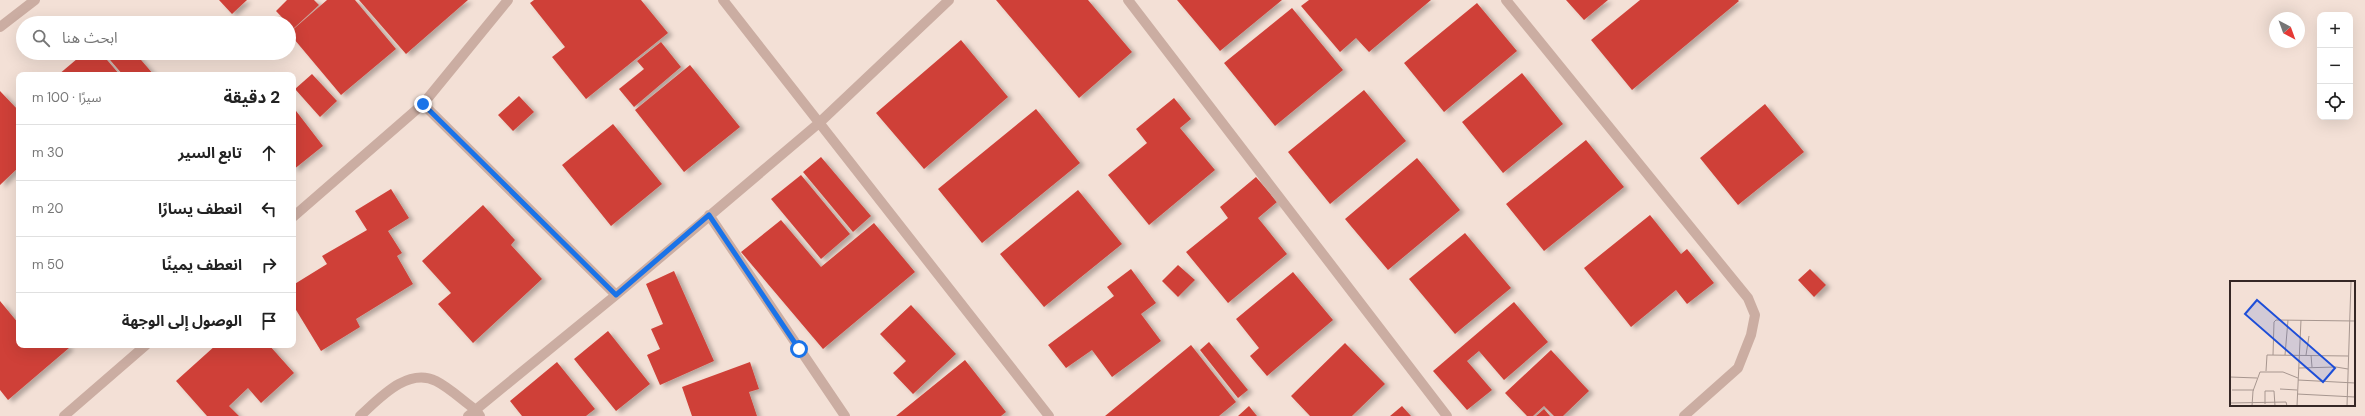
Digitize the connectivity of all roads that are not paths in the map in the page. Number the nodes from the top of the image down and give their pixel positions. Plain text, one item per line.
1 (35, 0) edge
2 (508, 0) edge
3 (722, 0) edge
4 (949, 0) edge
5 (1128, 0) edge
6 (1506, 0) edge
7 (0, 28) edge
8 (423, 104) junction
9 (819, 123) junction
10 (296, 214) edge
11 (709, 215) junction
12 (616, 295) junction
13 (143, 348) edge
14 (475, 414) edge
15 (64, 416) edge
16 (360, 416) edge
17 (845, 416) edge
18 (1049, 416) edge
19 (1447, 416) edge
20 (1684, 416) edge

1 - 7 street
2 - 8 street
3 - 9 street
4 - 9 street
5 - 19 street
6 - 20 street
8 - 10 street
8 - 12 street
9 - 11 street
9 - 18 street
11 - 12 street
11 - 17 street
12 - 14 street
13 - 15 street
14 - 16 street

